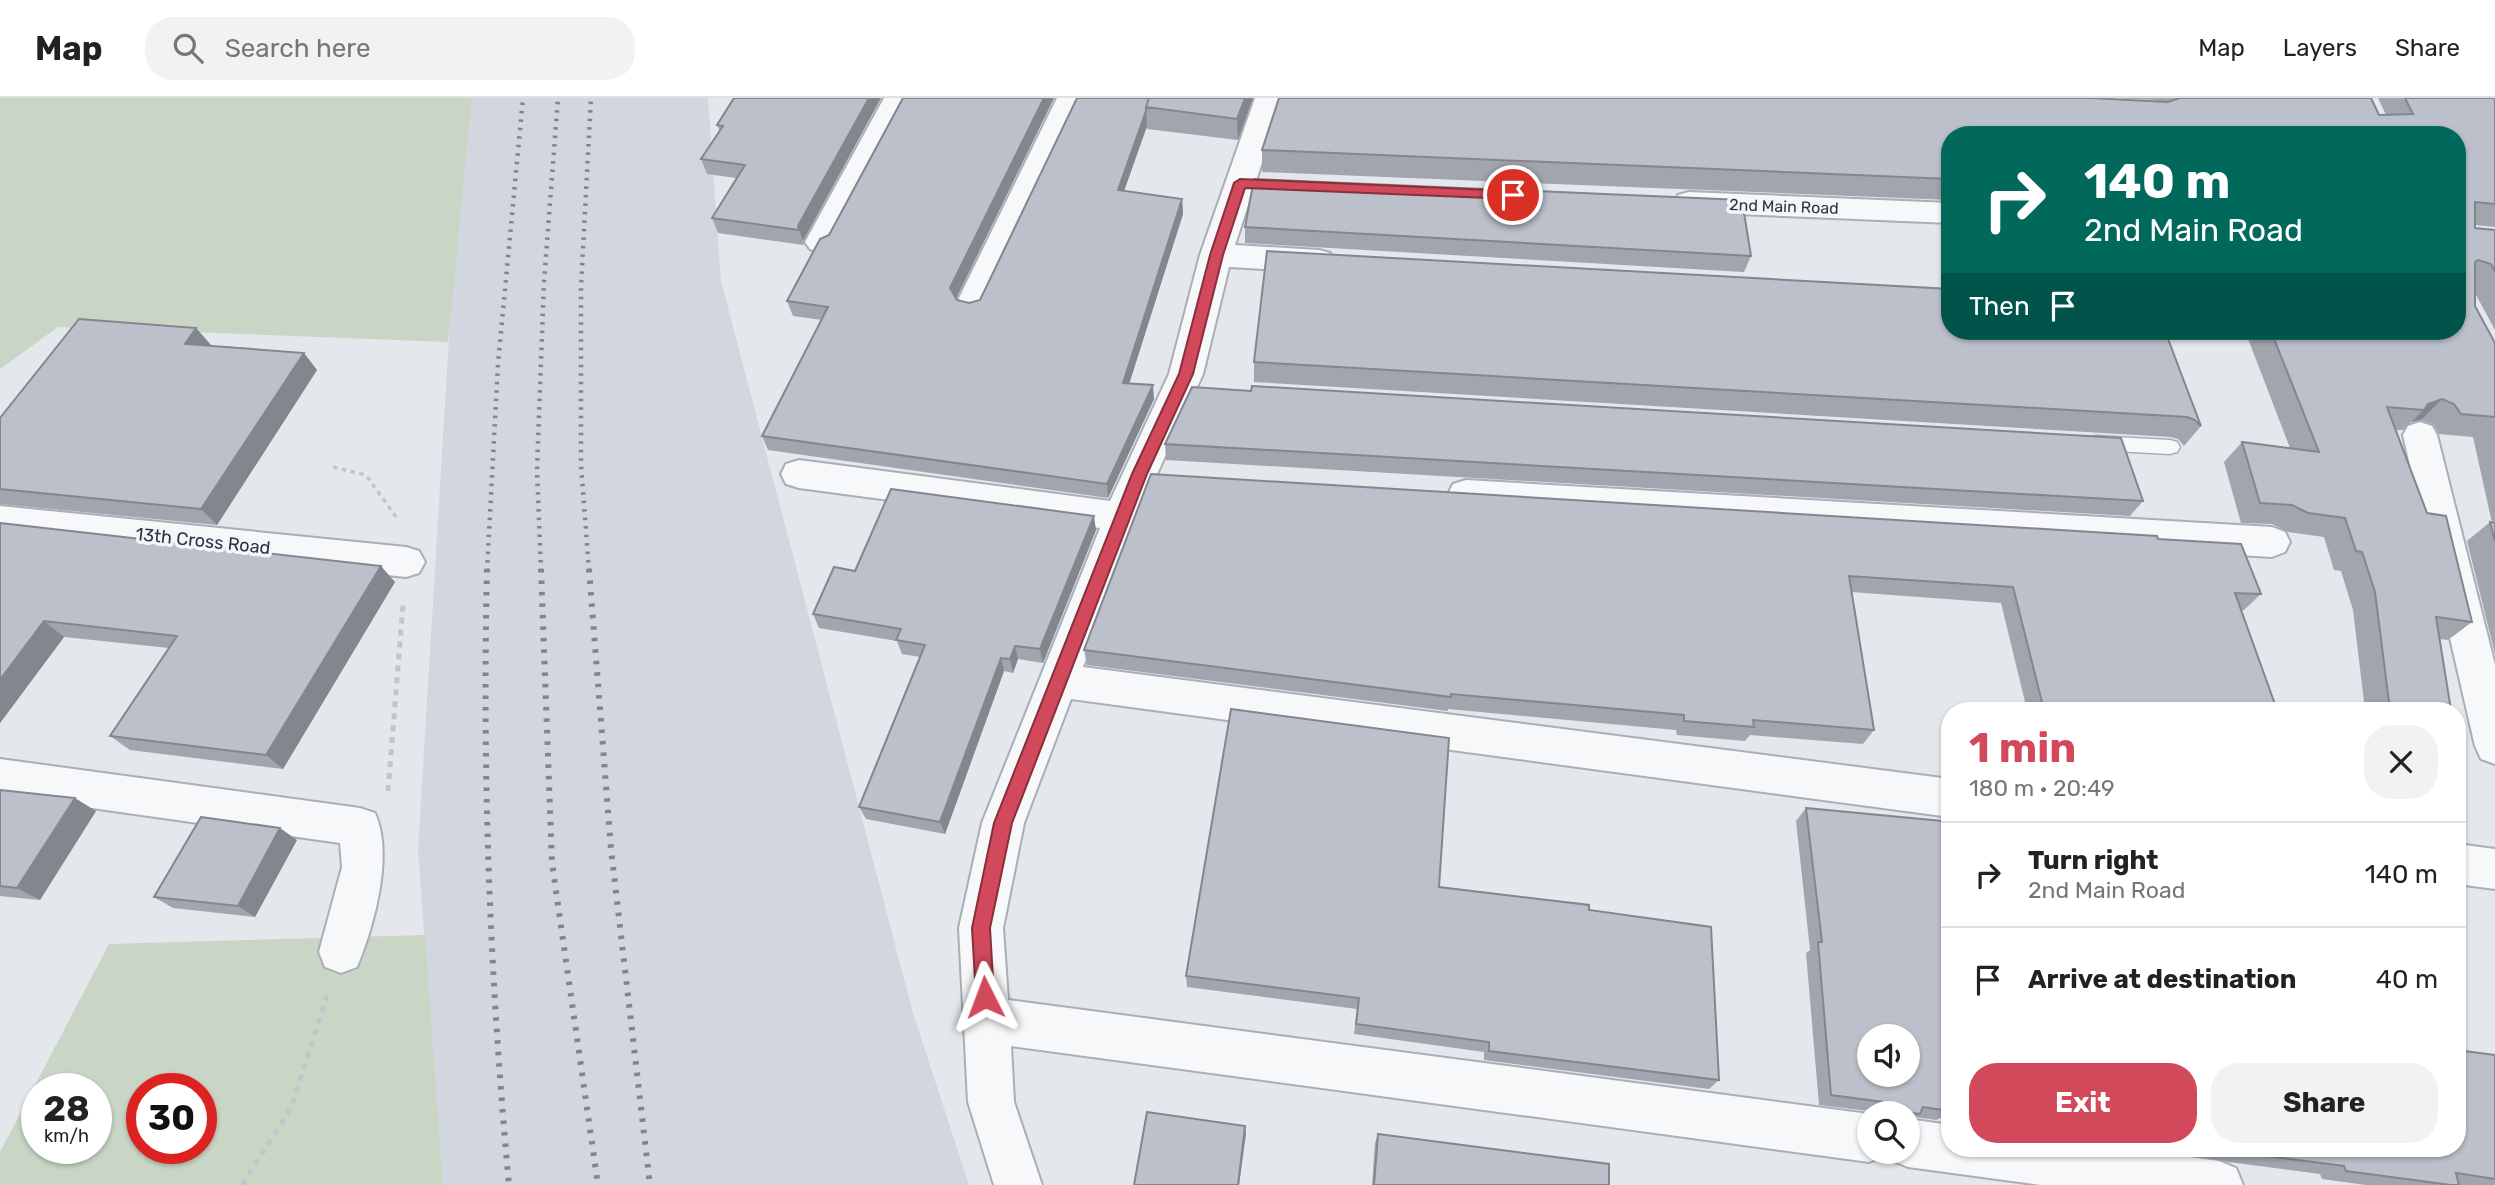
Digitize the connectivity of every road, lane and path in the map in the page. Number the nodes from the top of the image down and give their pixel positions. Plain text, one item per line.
1 (898, 98) edge
2 (1071, 98) edge
3 (1269, 98) edge
4 (1657, 201) edge
5 (1941, 214) edge
6 (821, 242) edge
7 (1216, 255) junction
8 (1354, 263) edge
9 (972, 304) edge
10 (2420, 435) edge
11 (2072, 441) edge
12 (2170, 447) edge
13 (332, 467) dead end
14 (799, 474) dead end
15 (1139, 474) junction
16 (1181, 476) edge
17 (1429, 491) edge
18 (1122, 517) junction
19 (0, 520) edge
20 (2272, 542) dead end
21 (406, 562) junction
22 (1059, 681) junction
23 (2495, 746) edge
24 (0, 777) edge
25 (1941, 797) edge
26 (360, 827) junction
27 (2466, 865) edge
28 (2495, 869) edge
29 (341, 953) joint
30 (986, 1020) junction
31 (1857, 1136) edge
32 (1920, 1145) edge
33 (1941, 1147) edge
34 (2012, 1157) edge
35 (242, 1185) edge
36 (1018, 1185) edge
37 (2219, 1185) edge

1 - 6 street
2 - 9 street
3 - 7 street
4 - 5 street, 2nd Main Road
7 - 8 street
7 - 15 street
10 - 23 street
11 - 12 lane
13 - 21 path
14 - 18 street
15 - 16 street
15 - 18 street
17 - 20 street
18 - 22 street
19 - 21 street, 13th Cross Road
21 - 26 path
22 - 25 street
22 - 30 street
24 - 26 street
26 - 29 street
27 - 28 street
29 - 35 path
30 - 31 street
30 - 36 street
32 - 33 street
34 - 37 street

